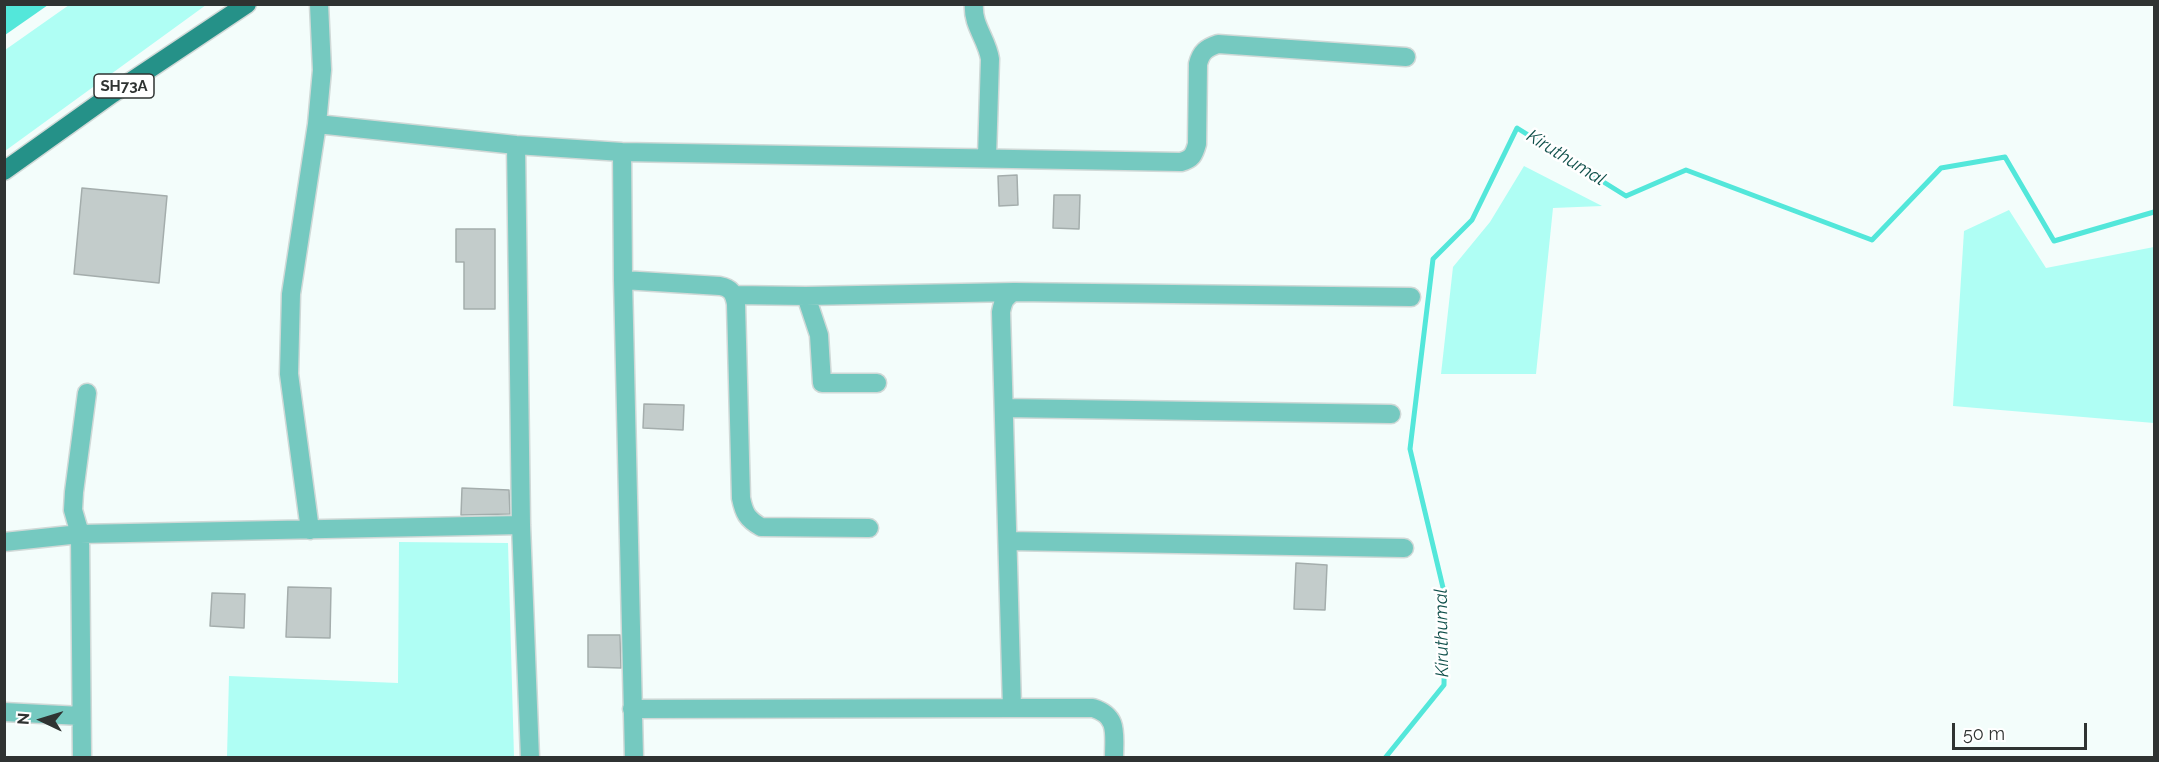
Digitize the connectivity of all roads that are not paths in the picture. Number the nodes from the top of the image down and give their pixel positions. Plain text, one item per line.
1 (247, 4) edge
2 (319, 4) edge
3 (974, 4) edge
4 (1407, 57) dead end
5 (317, 124) junction
6 (516, 145) junction
7 (622, 152) junction
8 (987, 157) junction
9 (4, 171) edge
10 (623, 280) junction
11 (1014, 292) junction
12 (734, 295) junction
13 (806, 296) junction
14 (1411, 297) dead end
15 (877, 384) dead end
16 (87, 393) dead end
17 (1005, 408) junction
18 (1391, 414) dead end
19 (521, 525) junction
20 (869, 528) dead end
21 (310, 530) junction
22 (80, 534) junction
23 (4, 542) edge
24 (1008, 542) junction
25 (1404, 548) dead end
26 (1012, 708) junction
27 (632, 709) junction
28 (4, 712) edge
29 (81, 716) junction
30 (82, 758) edge
31 (530, 758) edge
32 (634, 758) edge
33 (1114, 758) edge

1 - 9 main road, SH73A
2 - 5 street
3 - 8 street
4 - 8 street
5 - 6 street
5 - 21 street
6 - 7 street
6 - 19 street
7 - 8 street
7 - 10 street
10 - 12 street
10 - 27 street
11 - 13 street
11 - 14 street
11 - 17 street
12 - 13 street
12 - 20 street
13 - 15 street
16 - 22 street
17 - 18 street
17 - 24 street
19 - 21 street
19 - 31 street
21 - 22 street
22 - 23 street
22 - 29 street
24 - 25 street
24 - 26 street
26 - 27 street
26 - 33 street
27 - 32 street
28 - 29 street
29 - 30 street

